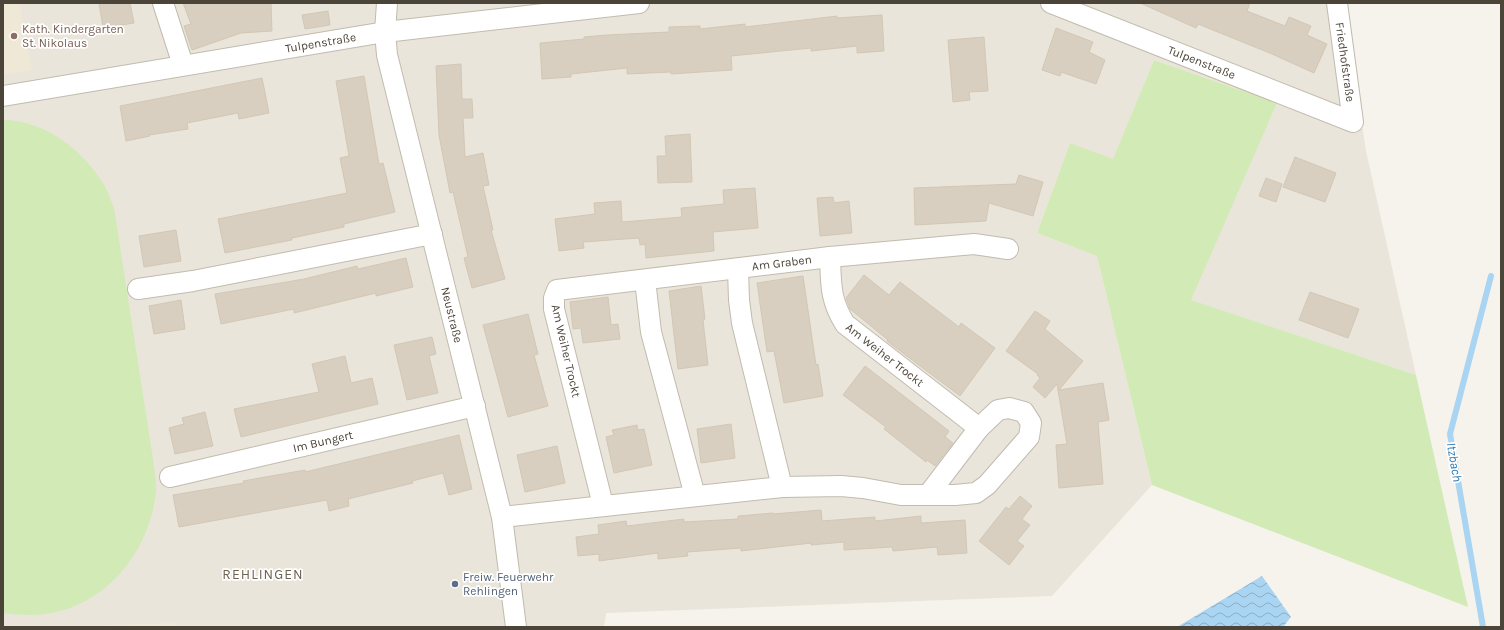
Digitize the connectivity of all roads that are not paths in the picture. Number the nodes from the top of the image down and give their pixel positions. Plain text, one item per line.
1 (163, 3) edge
2 (387, 3) edge
3 (634, 3) edge
4 (1051, 3) edge
5 (1337, 3) edge
6 (385, 32) junction
7 (183, 65) junction
8 (3, 96) edge
9 (1353, 122) joint
10 (432, 234) junction
11 (1008, 249) dead end
12 (830, 257) junction
13 (738, 269) junction
14 (645, 280) junction
15 (138, 289) dead end
16 (557, 290) joint
17 (475, 406) junction
18 (979, 428) junction
19 (170, 477) dead end
20 (782, 488) junction
21 (928, 495) junction
22 (695, 496) junction
23 (603, 505) junction
24 (502, 516) junction
25 (516, 627) edge

1 - 7 street
2 - 6 street, Neustraße
3 - 6 street, Tulpenstraße
4 - 9 street, Tulpenstraße
5 - 9 street, Friedhofstraße
6 - 7 street, Tulpenstraße
6 - 10 street, Neustraße
7 - 8 street, Tulpenstraße
10 - 15 street
10 - 17 street, Neustraße
11 - 12 street, Am Graben
12 - 13 street, Am Graben
12 - 18 street, Am Weiher Trockt
13 - 14 street, Am Graben
13 - 20 street
14 - 16 street, Am Graben
14 - 22 street
16 - 23 street, Am Weiher Trockt
17 - 19 street, Im Bungert
17 - 24 street, Neustraße
18 - 21 street
18 - 21 street
20 - 21 street
20 - 22 street
22 - 23 street
23 - 24 street
24 - 25 street, Neustraße

